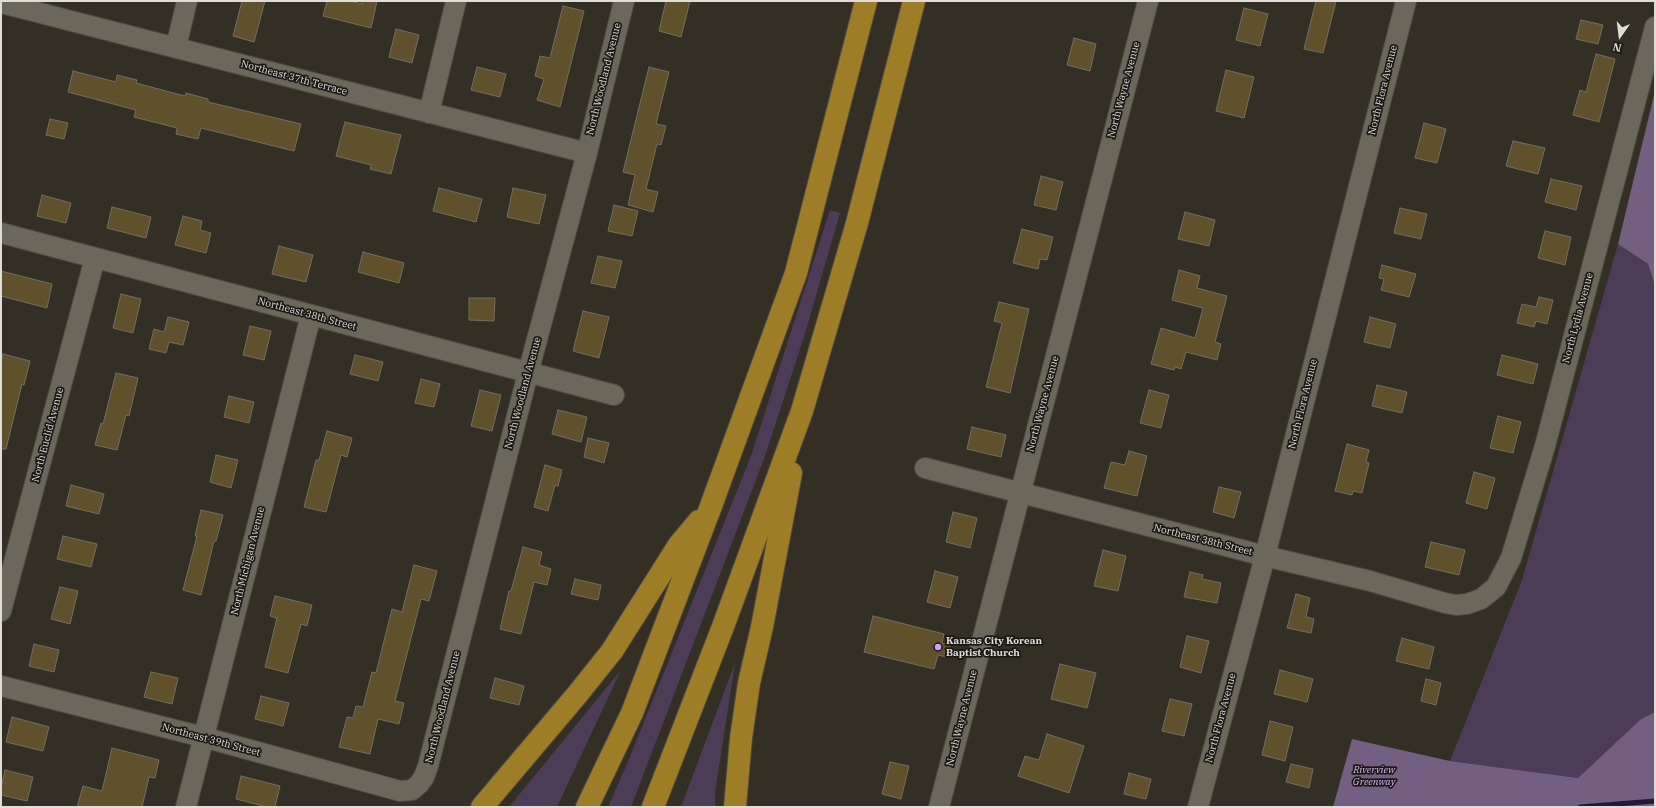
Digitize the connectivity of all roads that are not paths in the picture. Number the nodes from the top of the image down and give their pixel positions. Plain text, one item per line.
1 (187, 1) edge
2 (456, 1) edge
3 (624, 1) edge
4 (866, 1) edge
5 (914, 1) edge
6 (1148, 1) edge
7 (1406, 1) edge
8 (1, 3) edge
9 (1655, 27) edge
10 (176, 47) junction
11 (429, 113) junction
12 (587, 153) junction
13 (1, 233) edge
14 (95, 258) junction
15 (311, 315) junction
16 (528, 373) junction
17 (614, 395) dead end
18 (802, 411) junction
19 (925, 468) dead end
20 (1020, 493) junction
21 (711, 506) junction
22 (1265, 556) junction
23 (1481, 599) joint
24 (1, 611) edge
25 (1, 686) edge
26 (203, 737) junction
27 (419, 784) joint
28 (186, 807) edge
29 (482, 807) edge
30 (587, 807) edge
31 (653, 807) edge
32 (735, 807) edge
33 (939, 807) edge
34 (1198, 807) edge

1 - 10 street
2 - 11 street
3 - 12 street, North Woodland Avenue
4 - 21 highway
5 - 18 highway
6 - 20 street, North Wayne Avenue
7 - 22 street, North Flora Avenue
8 - 10 street, Northeast 37th Terrace
9 - 23 street, North Lydia Avenue
10 - 11 street, Northeast 37th Terrace
11 - 12 street, Northeast 37th Terrace
12 - 16 street, North Woodland Avenue
13 - 14 street, Northeast 38th Street
14 - 15 street, Northeast 38th Street
14 - 24 street, North Euclid Avenue
15 - 16 street, Northeast 38th Street
15 - 26 street, North Michigan Avenue
16 - 17 street, Northeast 38th Street
16 - 27 street, North Woodland Avenue
18 - 31 highway
18 - 32 highway
19 - 20 street, Northeast 38th Street
20 - 22 street, Northeast 38th Street
20 - 33 street, North Wayne Avenue
21 - 29 highway
21 - 30 highway
22 - 23 street, Northeast 38th Street
22 - 34 street, North Flora Avenue
25 - 26 street, Northeast 39th Street
26 - 27 street, Northeast 39th Street
26 - 28 street, North Michigan Avenue

